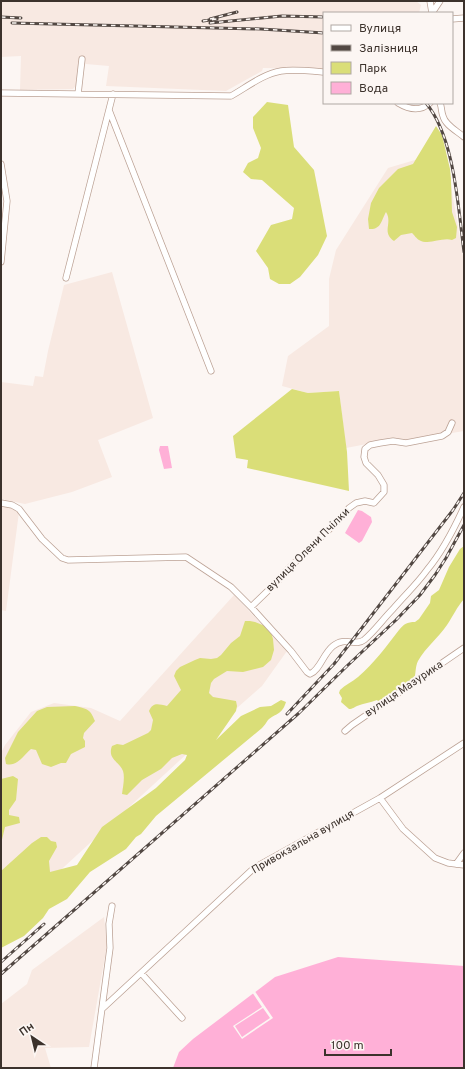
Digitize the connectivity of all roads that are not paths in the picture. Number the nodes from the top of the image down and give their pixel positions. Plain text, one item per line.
1 (430, 1) edge
2 (440, 1) edge
3 (432, 12) edge
4 (433, 12) edge
5 (464, 18) edge
6 (453, 19) edge
7 (82, 59) dead end
8 (323, 72) edge
9 (1, 93) edge
10 (78, 94) junction
11 (113, 94) junction
12 (400, 104) edge
13 (429, 104) edge
14 (440, 104) edge
15 (109, 110) junction
16 (464, 137) edge
17 (1, 164) edge
18 (1, 262) edge
19 (66, 278) dead end
20 (211, 371) dead end
21 (452, 423) dead end
22 (1, 503) edge
23 (464, 507) edge
24 (251, 607) junction
25 (464, 648) edge
26 (345, 731) dead end
27 (464, 743) edge
28 (380, 798) junction
29 (464, 853) edge
30 (456, 864) junction
31 (464, 865) edge
32 (112, 906) dead end
33 (141, 973) junction
34 (102, 1009) junction
35 (182, 1018) dead end
36 (94, 1068) edge

1 - 3 street
2 - 4 street
5 - 6 street
7 - 10 street
8 - 11 street
9 - 10 street
10 - 11 street
11 - 15 street
12 - 13 street
14 - 16 street
15 - 19 street
15 - 20 street
17 - 18 street
21 - 24 street, вулиця Олени Пчілки
22 - 24 street
23 - 24 street
25 - 26 street, вулиця Мазурика
27 - 28 street, Привокзальна вулиця
28 - 30 street
28 - 33 street, Привокзальна вулиця
29 - 30 street
30 - 31 street
32 - 34 street
33 - 34 street, Привокзальна вулиця
33 - 35 street
34 - 36 street

